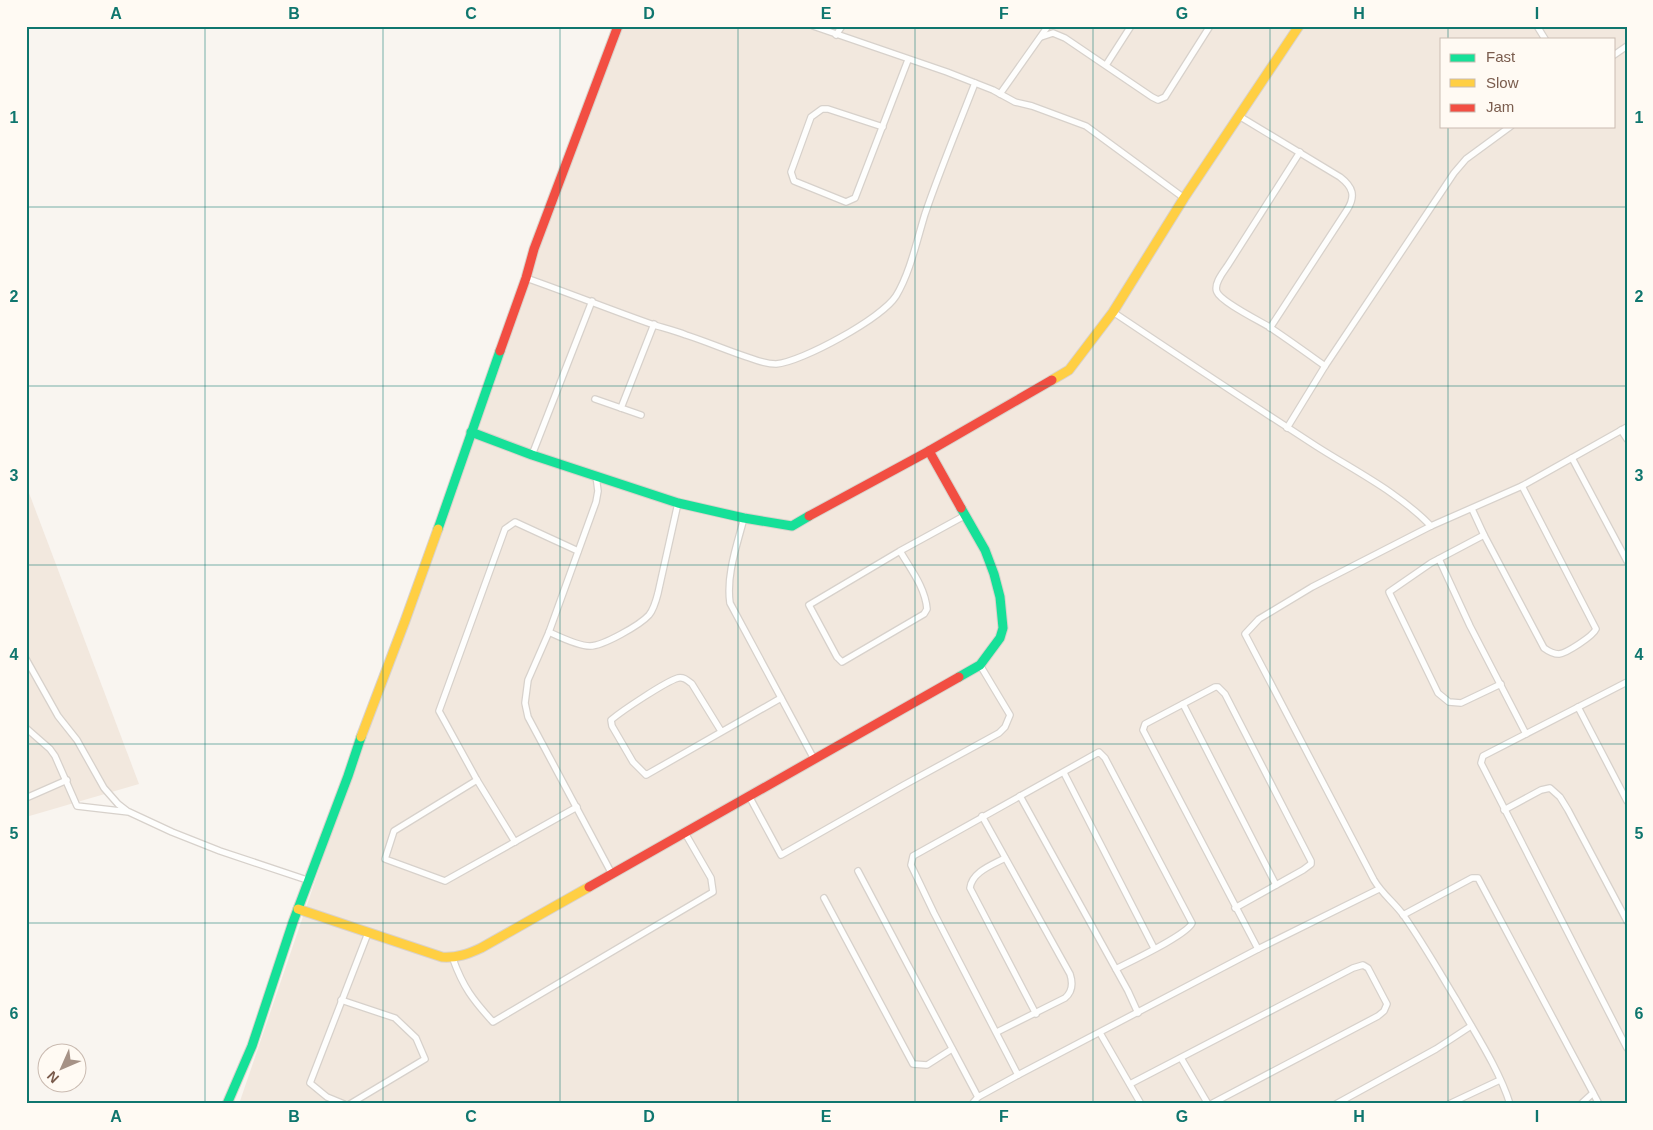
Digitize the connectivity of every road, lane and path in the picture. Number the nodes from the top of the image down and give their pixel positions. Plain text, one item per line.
1 (618, 26) edge
2 (813, 26) edge
3 (842, 26) edge
4 (1048, 26) edge
5 (1131, 26) edge
6 (1210, 26) edge
7 (1299, 26) edge
8 (1537, 26) edge
9 (836, 35) junction
10 (1041, 37) junction
11 (1544, 38) edge
12 (1627, 46) edge
13 (1616, 54) edge
14 (908, 60) junction
15 (1106, 65) junction
16 (974, 83) junction
17 (1000, 94) junction
18 (1239, 116) junction
19 (883, 127) junction
20 (1508, 128) edge
21 (1300, 152) junction
22 (1184, 198) junction
23 (526, 278) junction
24 (592, 302) junction
25 (1113, 312) junction
26 (654, 324) junction
27 (1270, 328) junction
28 (1325, 366) junction
29 (595, 399) dead end
30 (620, 408) junction
31 (641, 415) dead end
32 (1287, 428) junction
33 (1624, 428) edge
34 (471, 432) junction
35 (1627, 439) edge
36 (929, 451) junction
37 (532, 455) junction
38 (1572, 458) junction
39 (596, 476) junction
40 (1522, 486) junction
41 (678, 503) junction
42 (1472, 509) junction
43 (964, 516) junction
44 (744, 518) junction
45 (1431, 526) junction
46 (1484, 534) junction
47 (578, 551) junction
48 (900, 551) junction
49 (1439, 559) junction
50 (1627, 561) edge
51 (549, 632) junction
52 (26, 659) edge
53 (980, 665) junction
54 (1627, 682) edge
55 (1501, 684) junction
56 (781, 698) junction
57 (1183, 704) junction
58 (1578, 707) junction
59 (26, 728) edge
60 (721, 731) junction
61 (1526, 734) junction
62 (814, 759) junction
63 (1064, 773) junction
64 (67, 780) junction
65 (477, 780) junction
66 (749, 796) junction
67 (1020, 796) junction
68 (26, 798) edge
69 (1627, 801) edge
70 (577, 807) junction
71 (1504, 810) junction
72 (129, 812) junction
73 (982, 816) junction
74 (685, 833) junction
75 (515, 842) junction
76 (1005, 858) junction
77 (858, 871) dead end
78 (612, 874) junction
79 (310, 881) junction
80 (1276, 885) junction
81 (1379, 889) junction
82 (824, 898) dead end
83 (1235, 908) junction
84 (298, 909) junction
85 (1403, 915) junction
86 (1627, 921) edge
87 (368, 933) junction
88 (1154, 948) junction
89 (1258, 949) junction
90 (454, 959) junction
91 (1116, 969) junction
92 (341, 1000) junction
93 (1138, 1013) junction
94 (1036, 1014) junction
95 (1471, 1026) junction
96 (996, 1032) junction
97 (1100, 1032) junction
98 (1627, 1048) edge
99 (952, 1049) junction
100 (1181, 1058) junction
101 (1018, 1075) junction
102 (1500, 1080) junction
103 (1130, 1084) junction
104 (1593, 1094) junction
105 (978, 1097) junction
106 (228, 1104) edge
107 (344, 1104) edge
108 (350, 1104) edge
109 (972, 1104) edge
110 (1141, 1104) edge
111 (1210, 1104) edge
112 (1336, 1104) edge
113 (1449, 1104) edge
114 (1510, 1104) edge
115 (1581, 1104) edge
116 (1599, 1104) edge

1 - 23 street
2 - 9 street
3 - 9 street
4 - 10 street
5 - 15 street
6 - 15 street
7 - 18 street
8 - 11 street
9 - 14 street
10 - 15 street
10 - 17 street
12 - 13 street
14 - 16 street
14 - 19 street
16 - 17 street
16 - 26 street
17 - 22 street
18 - 21 street
18 - 22 street
19 - 19 street
20 - 28 street
21 - 27 street
21 - 27 street
22 - 25 street
23 - 24 street
23 - 34 street
24 - 26 street
24 - 37 street
25 - 32 street
25 - 36 street
26 - 30 street
27 - 28 street
28 - 32 street
29 - 30 street
30 - 31 street
32 - 45 street
33 - 35 street
33 - 38 street
34 - 37 street
34 - 79 street
36 - 43 street
36 - 44 street
37 - 39 street
38 - 40 street
38 - 50 street
39 - 41 street
39 - 47 street
40 - 42 street
40 - 46 street
41 - 44 street
41 - 51 street
42 - 45 street
42 - 46 street
43 - 48 street
43 - 53 street
44 - 56 street
45 - 81 street
46 - 49 street
47 - 51 street
47 - 65 street
48 - 48 street
49 - 55 street
49 - 55 street
51 - 70 street
52 - 72 street
53 - 62 street
53 - 66 street
54 - 58 street
55 - 61 street
56 - 60 street
56 - 62 street
57 - 80 street
57 - 80 street
57 - 83 street
58 - 61 street
58 - 69 street
59 - 64 street
60 - 60 street
61 - 71 street
62 - 66 street
63 - 67 street
63 - 88 street
63 - 88 street
64 - 68 street
64 - 72 street
65 - 75 street
65 - 75 street
66 - 74 street
67 - 73 street
67 - 91 street
70 - 75 street
70 - 78 street
71 - 86 street
71 - 98 street
72 - 79 street
73 - 76 street
73 - 96 street
74 - 78 street
74 - 90 street
76 - 94 street
76 - 94 street
77 - 99 street
78 - 90 street
79 - 84 street
80 - 83 street
81 - 85 street
81 - 89 street
82 - 99 street
83 - 89 street
84 - 87 street
84 - 106 street
85 - 95 street
85 - 104 street
87 - 90 street
87 - 92 street
88 - 91 street
89 - 93 street
91 - 93 street
92 - 107 street
92 - 108 street
93 - 97 street
94 - 96 street
95 - 102 street
95 - 112 street
96 - 101 street
97 - 101 street
97 - 103 street
99 - 105 street
100 - 103 street
100 - 111 street
100 - 111 street
101 - 105 street
102 - 113 street
102 - 114 street
103 - 110 street
104 - 115 street
104 - 116 street
105 - 109 street

